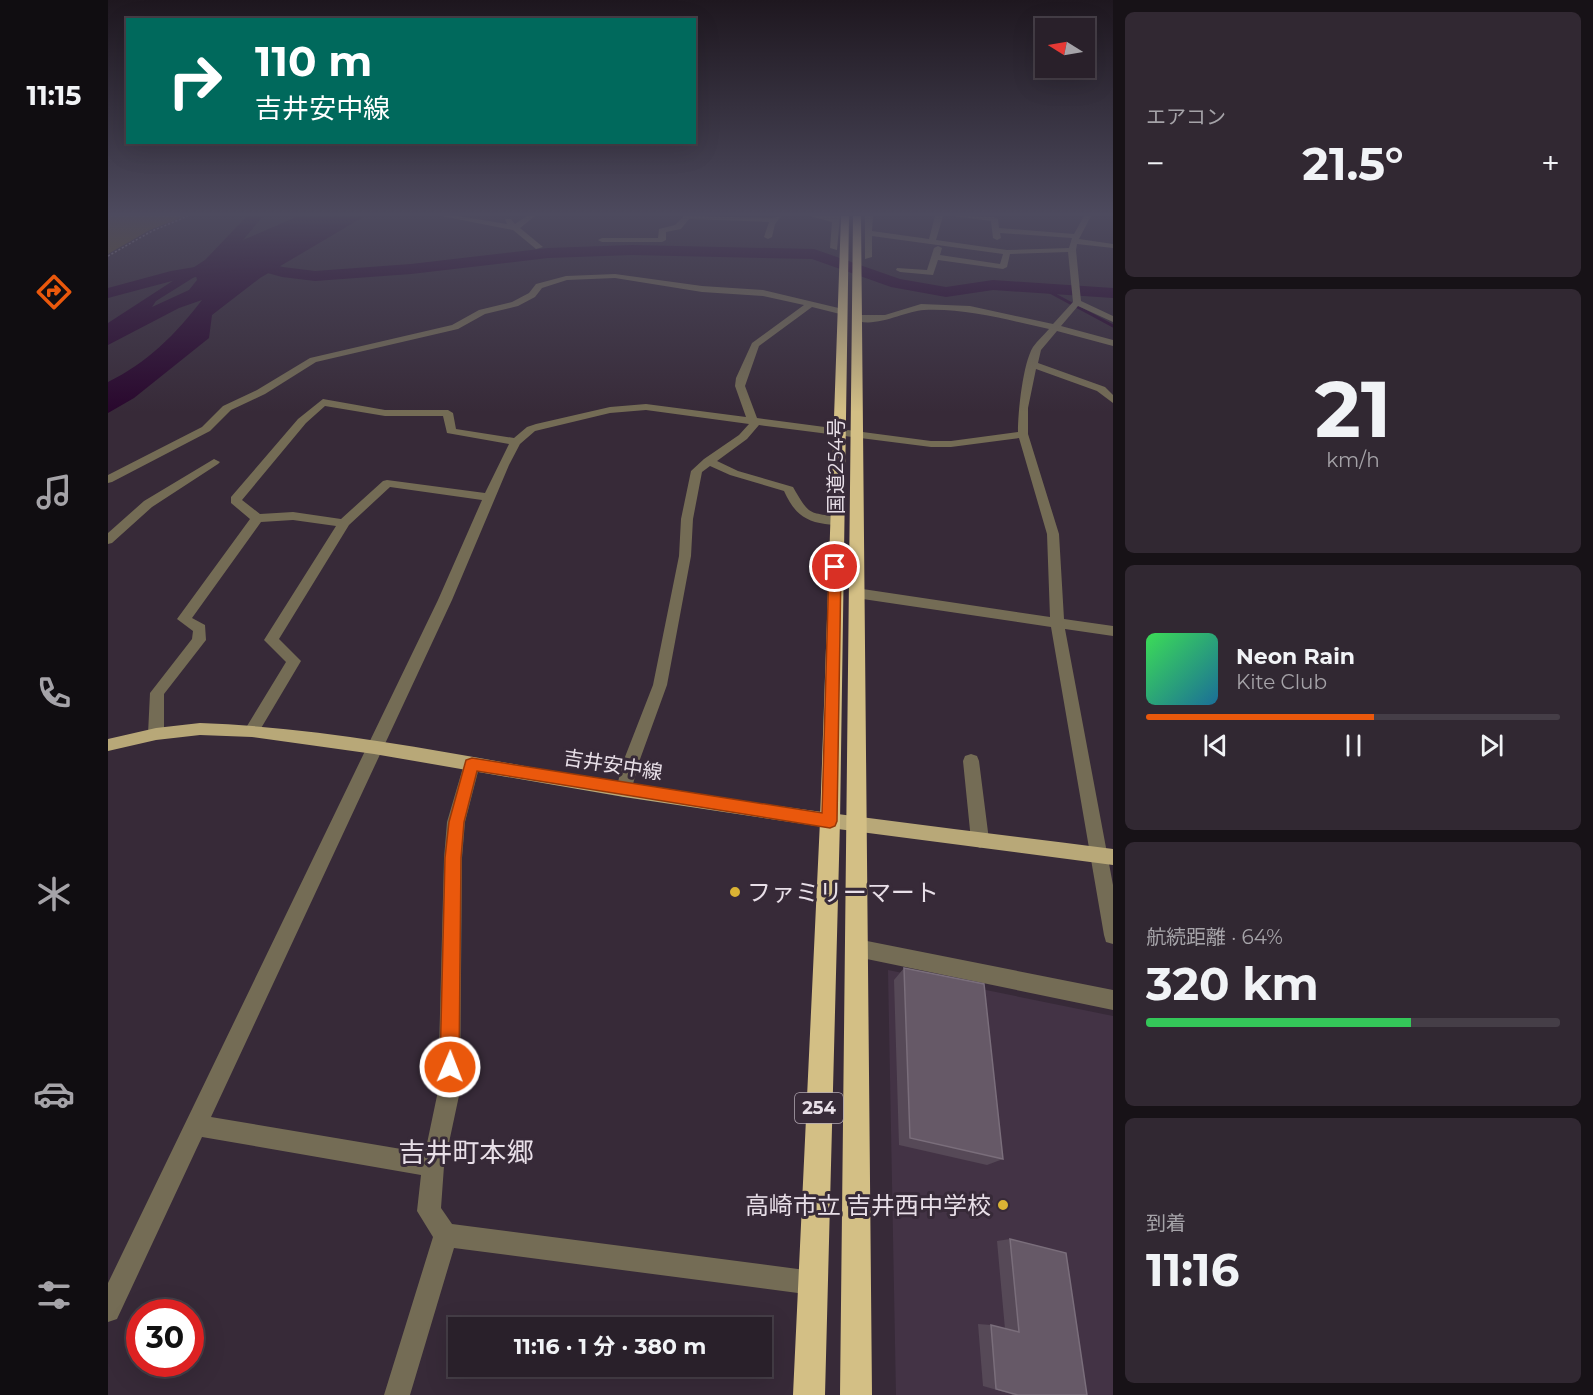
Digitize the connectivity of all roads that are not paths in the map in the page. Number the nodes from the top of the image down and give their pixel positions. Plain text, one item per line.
1 (556, 281) edge
2 (651, 281) edge
3 (850, 281) edge
4 (1076, 281) edge
5 (1076, 302) junction
6 (812, 303) junction
7 (850, 315) junction
8 (1113, 319) edge
9 (1056, 327) junction
10 (1113, 344) edge
11 (1031, 364) junction
12 (1113, 400) edge
13 (753, 421) junction
14 (840, 430) junction
15 (857, 432) junction
16 (1023, 434) junction
17 (516, 442) junction
18 (708, 460) junction
19 (214, 462) dead end
20 (108, 480) edge
21 (487, 497) junction
22 (256, 518) junction
23 (837, 521) junction
24 (344, 523) junction
25 (108, 540) edge
26 (856, 592) junction
27 (1057, 623) junction
28 (1113, 631) edge
29 (252, 731) junction
30 (156, 734) junction
31 (108, 745) edge
32 (374, 748) junction
33 (971, 761) dead end
34 (472, 764) junction
35 (624, 790) junction
36 (830, 821) junction
37 (856, 824) junction
38 (980, 840) junction
39 (1107, 856) edge
40 (1113, 935) edge
41 (857, 948) junction
42 (1113, 1000) edge
43 (196, 1125) junction
44 (433, 1166) junction
45 (446, 1235) junction
46 (813, 1282) junction
47 (108, 1310) edge
48 (396, 1395) edge
49 (809, 1395) edge
50 (856, 1395) edge

1 - 20 street
2 - 6 street
3 - 7 highway, 国道254号 / 254
4 - 5 street
5 - 8 street
5 - 9 street
6 - 7 street
6 - 13 street
7 - 9 street
7 - 14 highway, 国道254号 / 254
7 - 15 highway, 国道254号 / 254
9 - 10 street
9 - 11 street
11 - 12 street
11 - 16 street
13 - 14 street
13 - 17 street
13 - 18 street
14 - 15 street
14 - 23 highway, 国道254号 / 254
15 - 16 street
15 - 26 highway, 国道254号 / 254
16 - 27 street
17 - 21 street
17 - 22 street
18 - 23 street
18 - 35 street
19 - 25 street
21 - 24 street
21 - 32 street
22 - 24 street
22 - 30 street
23 - 36 highway, 国道254号 / 254
24 - 29 street
26 - 27 street
26 - 37 highway, 国道254号 / 254
27 - 28 street
27 - 39 street
29 - 30 main road, 吉井安中線
29 - 32 main road, 吉井安中線
30 - 31 main road, 吉井安中線
32 - 34 main road, 吉井安中線
32 - 43 street
33 - 38 street
34 - 35 main road, 吉井安中線
34 - 44 street
35 - 36 main road, 吉井安中線
36 - 37 main road, 吉井安中線
36 - 46 highway, 254
37 - 38 main road, 吉井安中線
37 - 41 highway, 254
38 - 39 main road, 吉井安中線
39 - 40 street
41 - 42 street
41 - 50 highway, 254
43 - 44 street
43 - 47 street
44 - 45 street
45 - 46 street
45 - 48 street
46 - 49 highway, 254

